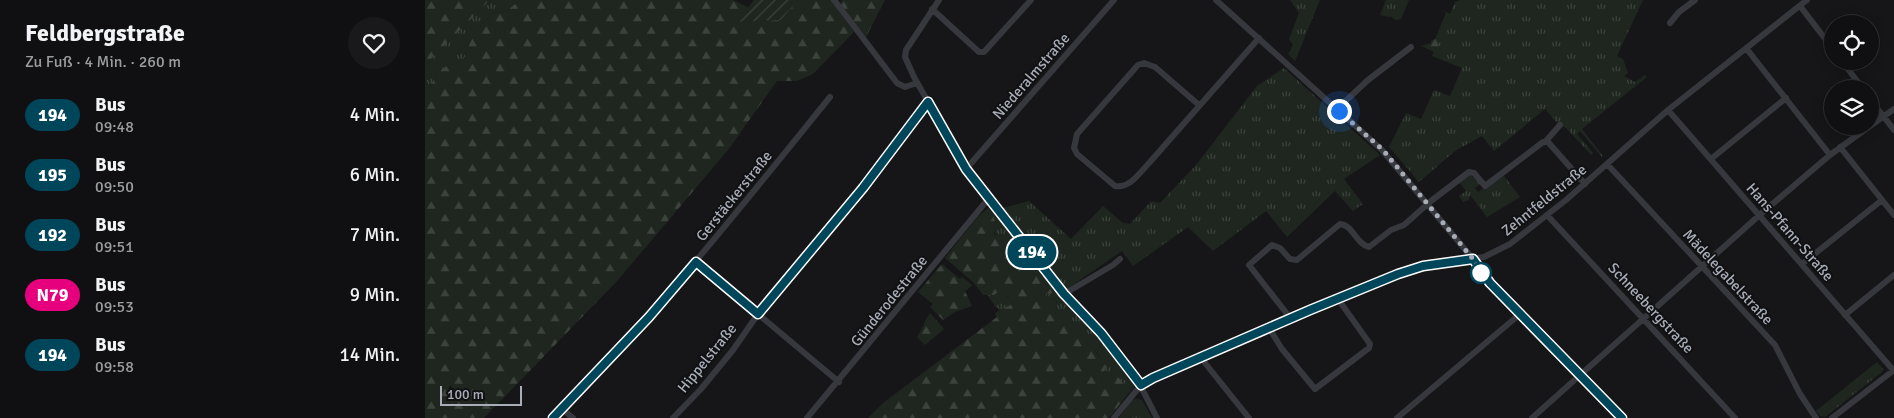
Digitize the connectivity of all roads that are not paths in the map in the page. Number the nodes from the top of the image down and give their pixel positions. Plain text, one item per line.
1 (834, 0) edge
2 (939, 0) edge
3 (1031, 0) edge
4 (1114, 0) edge
5 (1216, 0) edge
6 (1695, 0) edge
7 (1807, 0) edge
8 (1799, 6) junction
9 (932, 9) junction
10 (1670, 23) dead end
11 (1259, 38) junction
12 (1824, 38) edge
13 (1411, 47) dead end
14 (1746, 48) junction
15 (917, 83) junction
16 (830, 97) dead end
17 (1786, 98) junction
18 (928, 102) junction
19 (1199, 105) junction
20 (1337, 108) junction
21 (1894, 108) edge
22 (1668, 110) junction
23 (1879, 110) edge
24 (1883, 116) junction
25 (1879, 119) edge
26 (1560, 125) dead end
27 (1894, 130) edge
28 (1858, 135) edge
29 (1545, 142) junction
30 (1840, 148) junction
31 (1830, 155) junction
32 (1711, 159) junction
33 (1607, 164) junction
34 (966, 169) junction
35 (1585, 184) junction
36 (989, 198) junction
37 (1883, 200) junction
38 (1427, 204) junction
39 (1547, 215) junction
40 (1759, 215) junction
41 (1894, 215) edge
42 (1120, 259) dead end
43 (1473, 259) junction
44 (696, 262) junction
45 (1802, 264) junction
46 (1702, 267) junction
47 (1894, 275) edge
48 (1064, 294) junction
49 (1337, 299) junction
50 (758, 314) junction
51 (1520, 314) junction
52 (1845, 315) junction
53 (1291, 319) junction
54 (1643, 319) junction
55 (1269, 328) junction
56 (1202, 357) junction
57 (1894, 371) edge
58 (1580, 375) junction
59 (839, 382) junction
60 (1141, 385) junction
61 (562, 409) junction
62 (553, 418) edge
63 (573, 418) edge
64 (673, 418) edge
65 (807, 418) edge
66 (1114, 418) edge
67 (1157, 418) edge
68 (1249, 418) edge
69 (1397, 418) edge
70 (1532, 418) edge
71 (1622, 418) edge
72 (1735, 418) edge
73 (1817, 418) edge
74 (1833, 418) edge

1 - 15 street
2 - 9 street
3 - 9 street
4 - 34 street, Niederalmstraße
5 - 11 street
6 - 10 street
7 - 8 street, Zehntfeldstraße
8 - 12 street
8 - 14 street, Zehntfeldstraße
9 - 15 street
11 - 19 street
11 - 20 street
13 - 20 street
14 - 17 street
14 - 22 street, Zehntfeldstraße
15 - 18 street
16 - 44 street, Gerstäckerstraße
17 - 31 street
17 - 32 street
18 - 34 street
18 - 50 street, Hippelstraße
19 - 19 street
20 - 38 street
21 - 24 street
22 - 32 street, Hans-Pfann-Straße
22 - 33 street, Zehntfeldstraße
23 - 24 street
24 - 25 street
24 - 27 street
26 - 29 street
28 - 30 street
29 - 35 street
29 - 38 street
30 - 31 street
30 - 37 street
31 - 40 street
32 - 40 street, Hans-Pfann-Straße
33 - 35 street, Zehntfeldstraße
33 - 46 street, Mädelegabelstraße
34 - 36 street
35 - 39 street, Zehntfeldstraße
36 - 48 street
36 - 59 street, Günderodestraße
37 - 41 street
37 - 45 street
38 - 43 street
38 - 53 street
39 - 43 street, Zehntfeldstraße
39 - 54 street, Schneebergstraße
40 - 45 street, Hans-Pfann-Straße
40 - 46 street
42 - 48 street
43 - 49 street, Zehntfeldstraße
43 - 51 street
44 - 50 street
44 - 61 street, Gerstäckerstraße
45 - 52 street, Hans-Pfann-Straße
46 - 54 street
46 - 73 street, Mädelegabelstraße
47 - 52 street
48 - 60 street
49 - 53 street, Zehntfeldstraße
49 - 55 street
50 - 59 street
50 - 64 street, Hippelstraße
51 - 58 street
51 - 69 street
52 - 57 street, Hans-Pfann-Straße
53 - 55 street, Zehntfeldstraße
54 - 58 street
54 - 72 street, Schneebergstraße
55 - 56 street, Zehntfeldstraße
56 - 60 street, Zehntfeldstraße
56 - 68 street
57 - 74 street
58 - 70 street
58 - 71 street
59 - 65 street, Günderodestraße
60 - 66 street
60 - 67 street
61 - 62 street, Gerstäckerstraße
61 - 63 street

